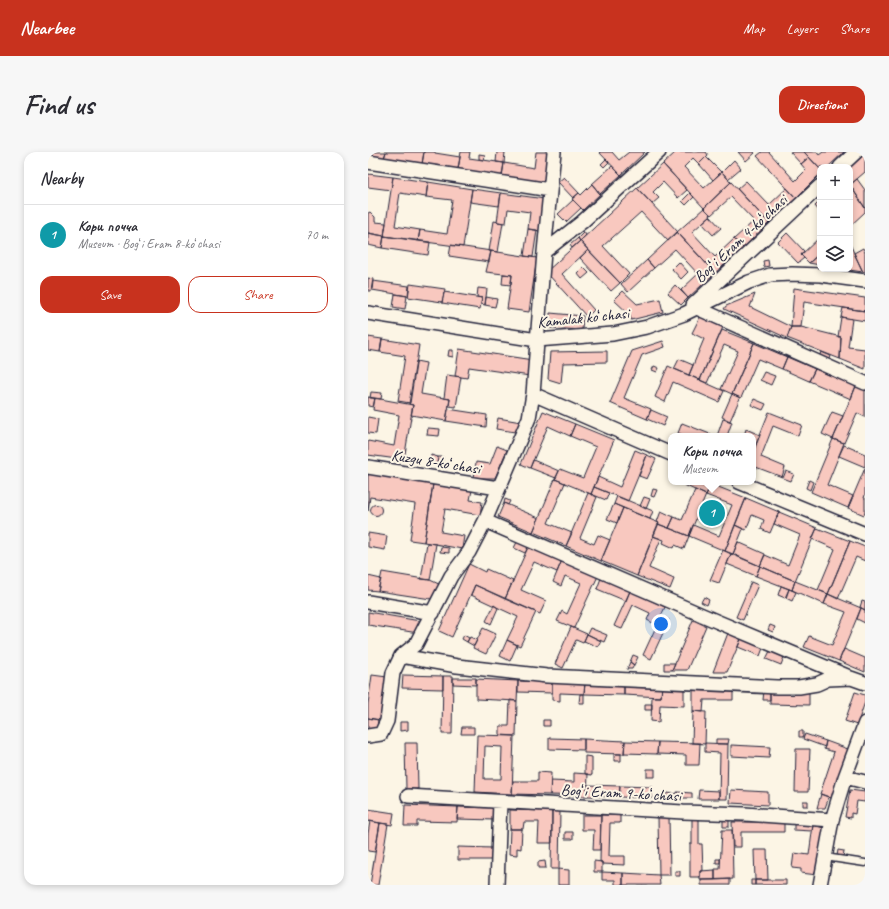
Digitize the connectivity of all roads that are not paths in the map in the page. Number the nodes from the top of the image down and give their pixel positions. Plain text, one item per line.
1 (554, 152) edge
2 (659, 152) edge
3 (856, 152) edge
4 (368, 162) edge
5 (843, 164) edge
6 (817, 189) edge
7 (550, 190) junction
8 (544, 252) junction
9 (865, 281) edge
10 (697, 308) junction
11 (368, 313) edge
12 (684, 314) junction
13 (537, 340) junction
14 (865, 383) edge
15 (532, 394) junction
16 (668, 453) edge
17 (368, 467) edge
18 (746, 485) edge
19 (498, 488) junction
20 (485, 521) junction
21 (865, 534) edge
22 (368, 602) edge
23 (432, 613) junction
24 (401, 656) junction
25 (851, 678) junction
26 (865, 683) edge
27 (865, 723) edge
28 (368, 736) edge
29 (845, 777) junction
30 (865, 782) edge
31 (408, 796) dead end
32 (500, 802) junction
33 (832, 820) junction
34 (825, 857) junction
35 (865, 863) edge
36 (497, 885) edge
37 (820, 885) edge

1 - 7 street
2 - 8 street
3 - 5 street
4 - 7 street
6 - 12 street, Bogʻi Eram 4-koʻchasi
7 - 8 street
8 - 13 street
9 - 10 street, Kamalak koʻchasi
10 - 12 street, Kamalak koʻchasi
10 - 14 street
11 - 13 street, Kamalak koʻchasi
12 - 13 street, Kamalak koʻchasi
13 - 15 street
15 - 16 street
15 - 19 street
17 - 19 street, Kuzgu 8-koʻchasi
18 - 21 street
19 - 20 street
20 - 23 street
20 - 25 street
22 - 23 street
23 - 24 street
24 - 25 street
24 - 28 street
25 - 26 street
27 - 29 street
29 - 30 street
29 - 33 street
31 - 32 street, Bogʻi Eram 9-koʻchasi
32 - 33 street, Bogʻi Eram 9-koʻchasi
32 - 36 street
33 - 34 street
34 - 35 lane
34 - 37 street

